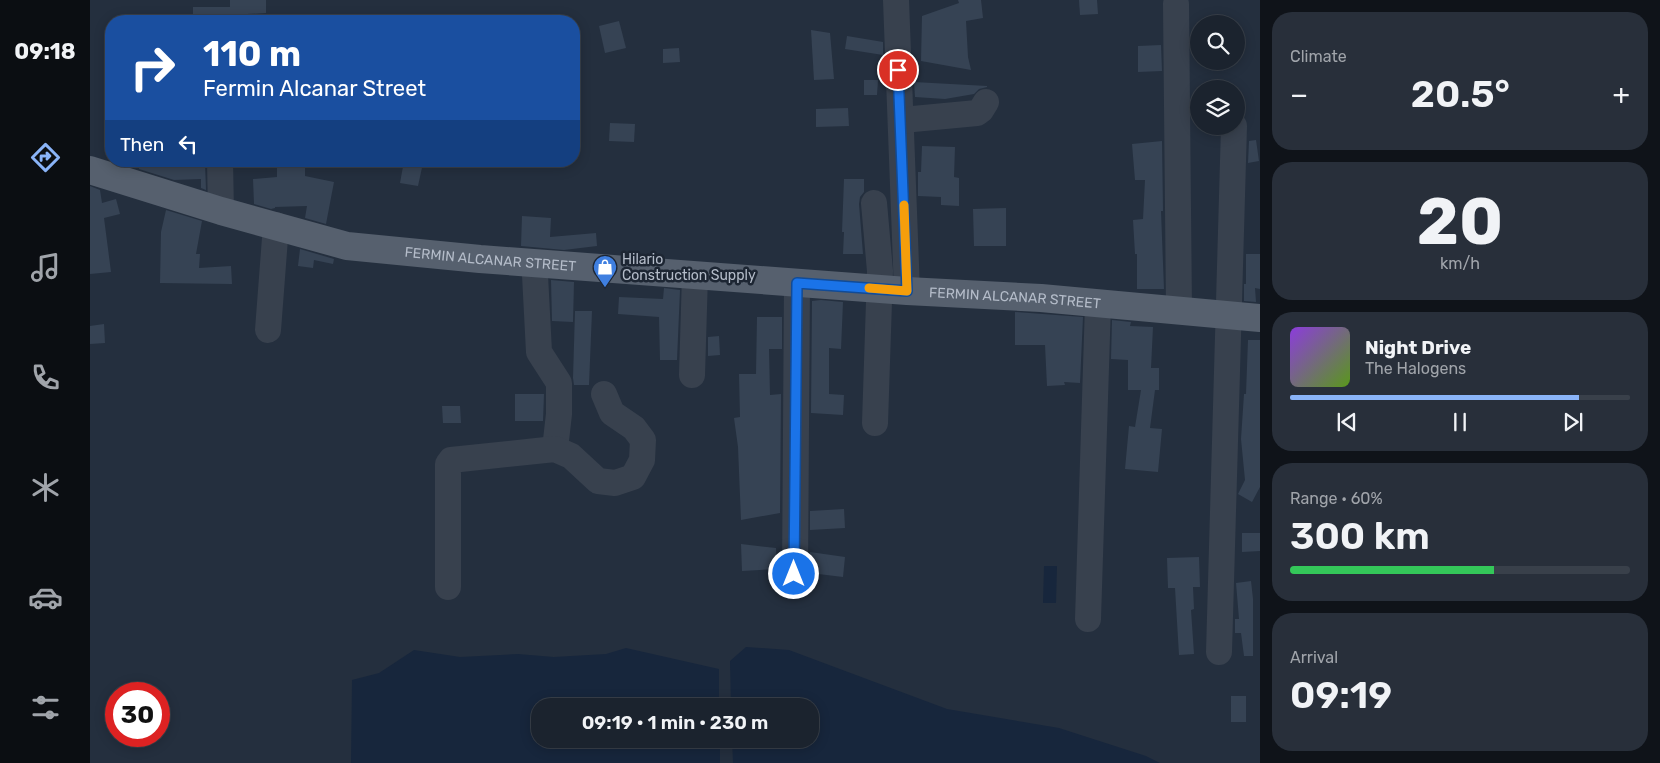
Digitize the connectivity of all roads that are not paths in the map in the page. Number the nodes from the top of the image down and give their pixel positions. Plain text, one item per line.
1 (896, 0) edge
2 (1176, 4) dead end
3 (986, 102) dead end
4 (900, 122) junction
5 (1234, 135) edge
6 (220, 167) edge
7 (90, 170) edge
8 (874, 203) dead end
9 (221, 211) junction
10 (276, 225) junction
11 (536, 263) junction
12 (695, 275) junction
13 (797, 283) junction
14 (879, 289) junction
15 (907, 291) junction
16 (1098, 304) junction
17 (1179, 310) junction
18 (1228, 316) junction
19 (1260, 318) edge
20 (268, 330) dead end
21 (692, 375) dead end
22 (604, 394) dead end
23 (875, 423) dead end
24 (554, 449) junction
25 (794, 574) dead end
26 (448, 587) dead end
27 (1088, 619) dead end
28 (1219, 652) dead end

1 - 4 street
2 - 17 street
3 - 4 street
4 - 15 street
5 - 18 street
6 - 9 street
7 - 9 main road, FERMIN ALCANAR STREET
8 - 14 street
9 - 10 main road, FERMIN ALCANAR STREET
10 - 11 main road, FERMIN ALCANAR STREET
10 - 20 street
11 - 12 main road, FERMIN ALCANAR STREET
11 - 24 street
12 - 13 main road, FERMIN ALCANAR STREET
12 - 21 street
13 - 14 main road, FERMIN ALCANAR STREET
13 - 25 street
14 - 15 main road, FERMIN ALCANAR STREET
14 - 23 street
15 - 16 main road, FERMIN ALCANAR STREET
16 - 17 main road, FERMIN ALCANAR STREET
16 - 27 street
17 - 18 main road, FERMIN ALCANAR STREET
18 - 19 main road, FERMIN ALCANAR STREET
18 - 28 street
22 - 24 street
24 - 26 street

